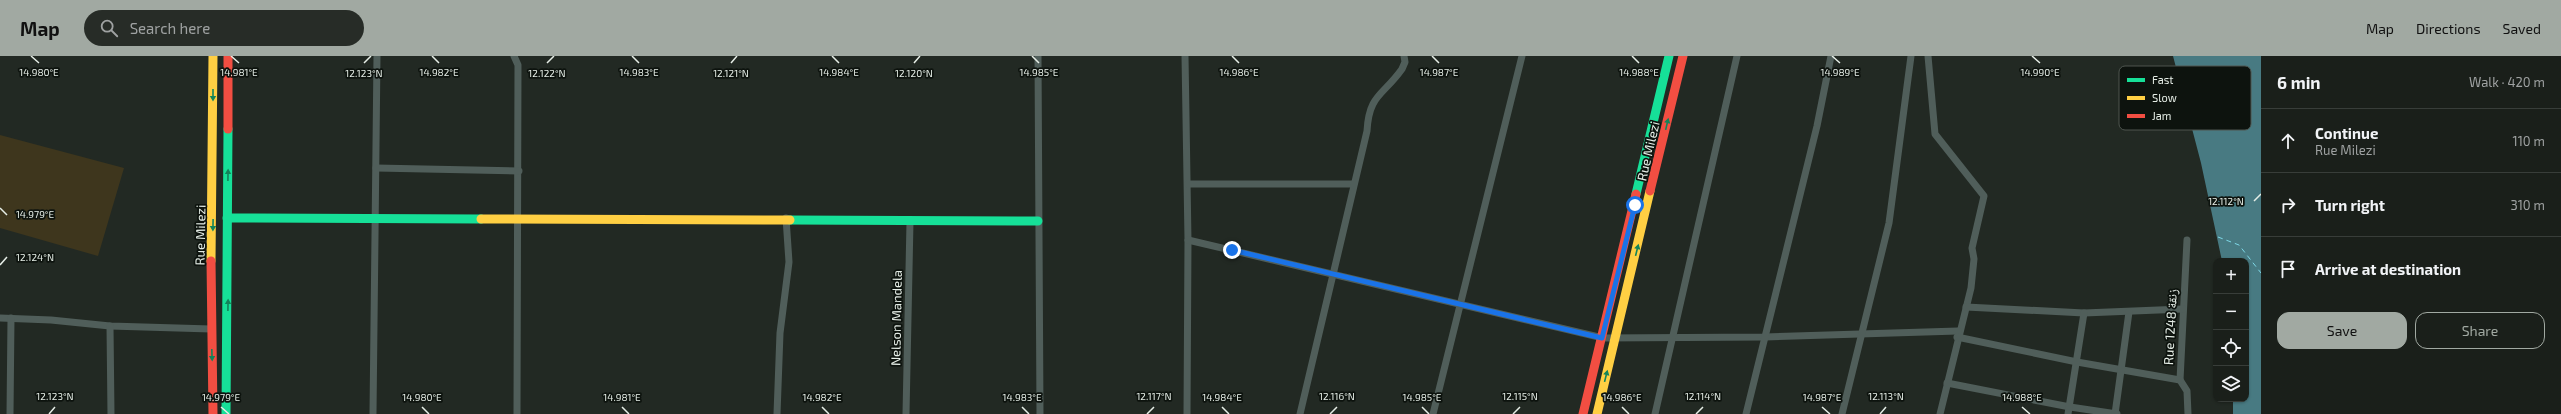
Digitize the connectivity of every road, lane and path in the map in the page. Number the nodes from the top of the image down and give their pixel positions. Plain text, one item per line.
1 (213, 56) edge
2 (228, 56) edge
3 (377, 56) edge
4 (514, 56) edge
5 (1038, 56) edge
6 (1185, 56) edge
7 (1404, 56) edge
8 (1522, 56) edge
9 (1669, 56) edge
10 (1683, 56) edge
11 (1737, 56) edge
12 (1831, 56) edge
13 (1912, 56) edge
14 (1928, 56) edge
15 (376, 168) junction
16 (518, 171) junction
17 (1188, 184) junction
18 (1353, 184) junction
19 (227, 218) junction
20 (374, 218) junction
21 (786, 218) junction
22 (519, 220) junction
23 (1038, 221) junction
24 (910, 222) junction
25 (1188, 240) junction
26 (2187, 240) dead end
27 (1333, 273) junction
28 (1460, 306) junction
29 (1966, 307) junction
30 (2183, 308) junction
31 (2129, 312) junction
32 (2084, 313) junction
33 (0, 318) edge
34 (11, 318) junction
35 (110, 326) junction
36 (211, 329) junction
37 (1958, 334) junction
38 (1862, 335) junction
39 (1765, 337) junction
40 (1602, 338) junction
41 (1673, 339) junction
42 (1616, 340) junction
43 (2077, 362) junction
44 (2122, 369) junction
45 (2180, 380) junction
46 (1947, 384) junction
47 (2069, 411) edge
48 (10, 414) edge
49 (111, 414) edge
50 (213, 414) edge
51 (226, 414) edge
52 (373, 414) edge
53 (517, 414) edge
54 (777, 414) edge
55 (906, 414) edge
56 (1040, 414) edge
57 (1187, 414) edge
58 (1300, 414) edge
59 (1433, 414) edge
60 (1583, 414) edge
61 (1597, 414) edge
62 (1655, 414) edge
63 (1746, 414) edge
64 (1842, 414) edge
65 (1940, 414) edge
66 (2116, 414) edge
67 (2188, 414) edge

1 -> 36 street, Rue Milezi
19 -> 2 street, Rue Milezi
3 - 15 street
4 - 16 street
5 - 23 street
6 - 17 street
7 - 18 street
8 - 28 street
9 - 40 street, Rue Milezi
42 -> 10 street, Rue Milezi
11 - 41 street
12 - 39 street
13 - 38 street
14 - 29 street
15 - 16 street
15 - 20 street
16 - 22 street
17 - 18 street
17 - 25 street
18 - 27 street
19 - 20 street
51 -> 19 street, Rue Milezi
20 - 22 street
20 - 52 street
21 - 22 street
21 - 24 street
21 - 54 street
22 - 53 street
23 - 24 street
23 - 56 street
24 - 55 street, Nelson Mandela
25 - 27 street
25 - 57 street
26 - 30 street, Rue 1248 زنقة
27 - 28 street
27 - 58 street
28 - 40 street
28 - 59 street
29 - 32 street
29 - 37 street
30 - 31 street
30 - 45 street, Rue 1248 زنقة
31 - 32 street
31 - 44 street
32 - 43 street
33 - 34 street
34 - 35 street
34 - 48 street
35 - 36 street
35 - 49 street
36 -> 50 street, Rue Milezi
37 - 38 street
37 - 43 street
37 - 46 street
38 - 39 street
38 - 64 street
39 - 41 street
39 - 63 street
40 - 42 street
40 - 60 street, Rue Milezi
41 - 42 street
41 - 62 street
61 -> 42 street, Rue Milezi
43 - 44 street
43 - 47 street
44 - 45 street
44 - 66 street
45 - 67 street, Rue 1248 زنقة
46 - 47 street
46 - 65 street
47 - 66 street

